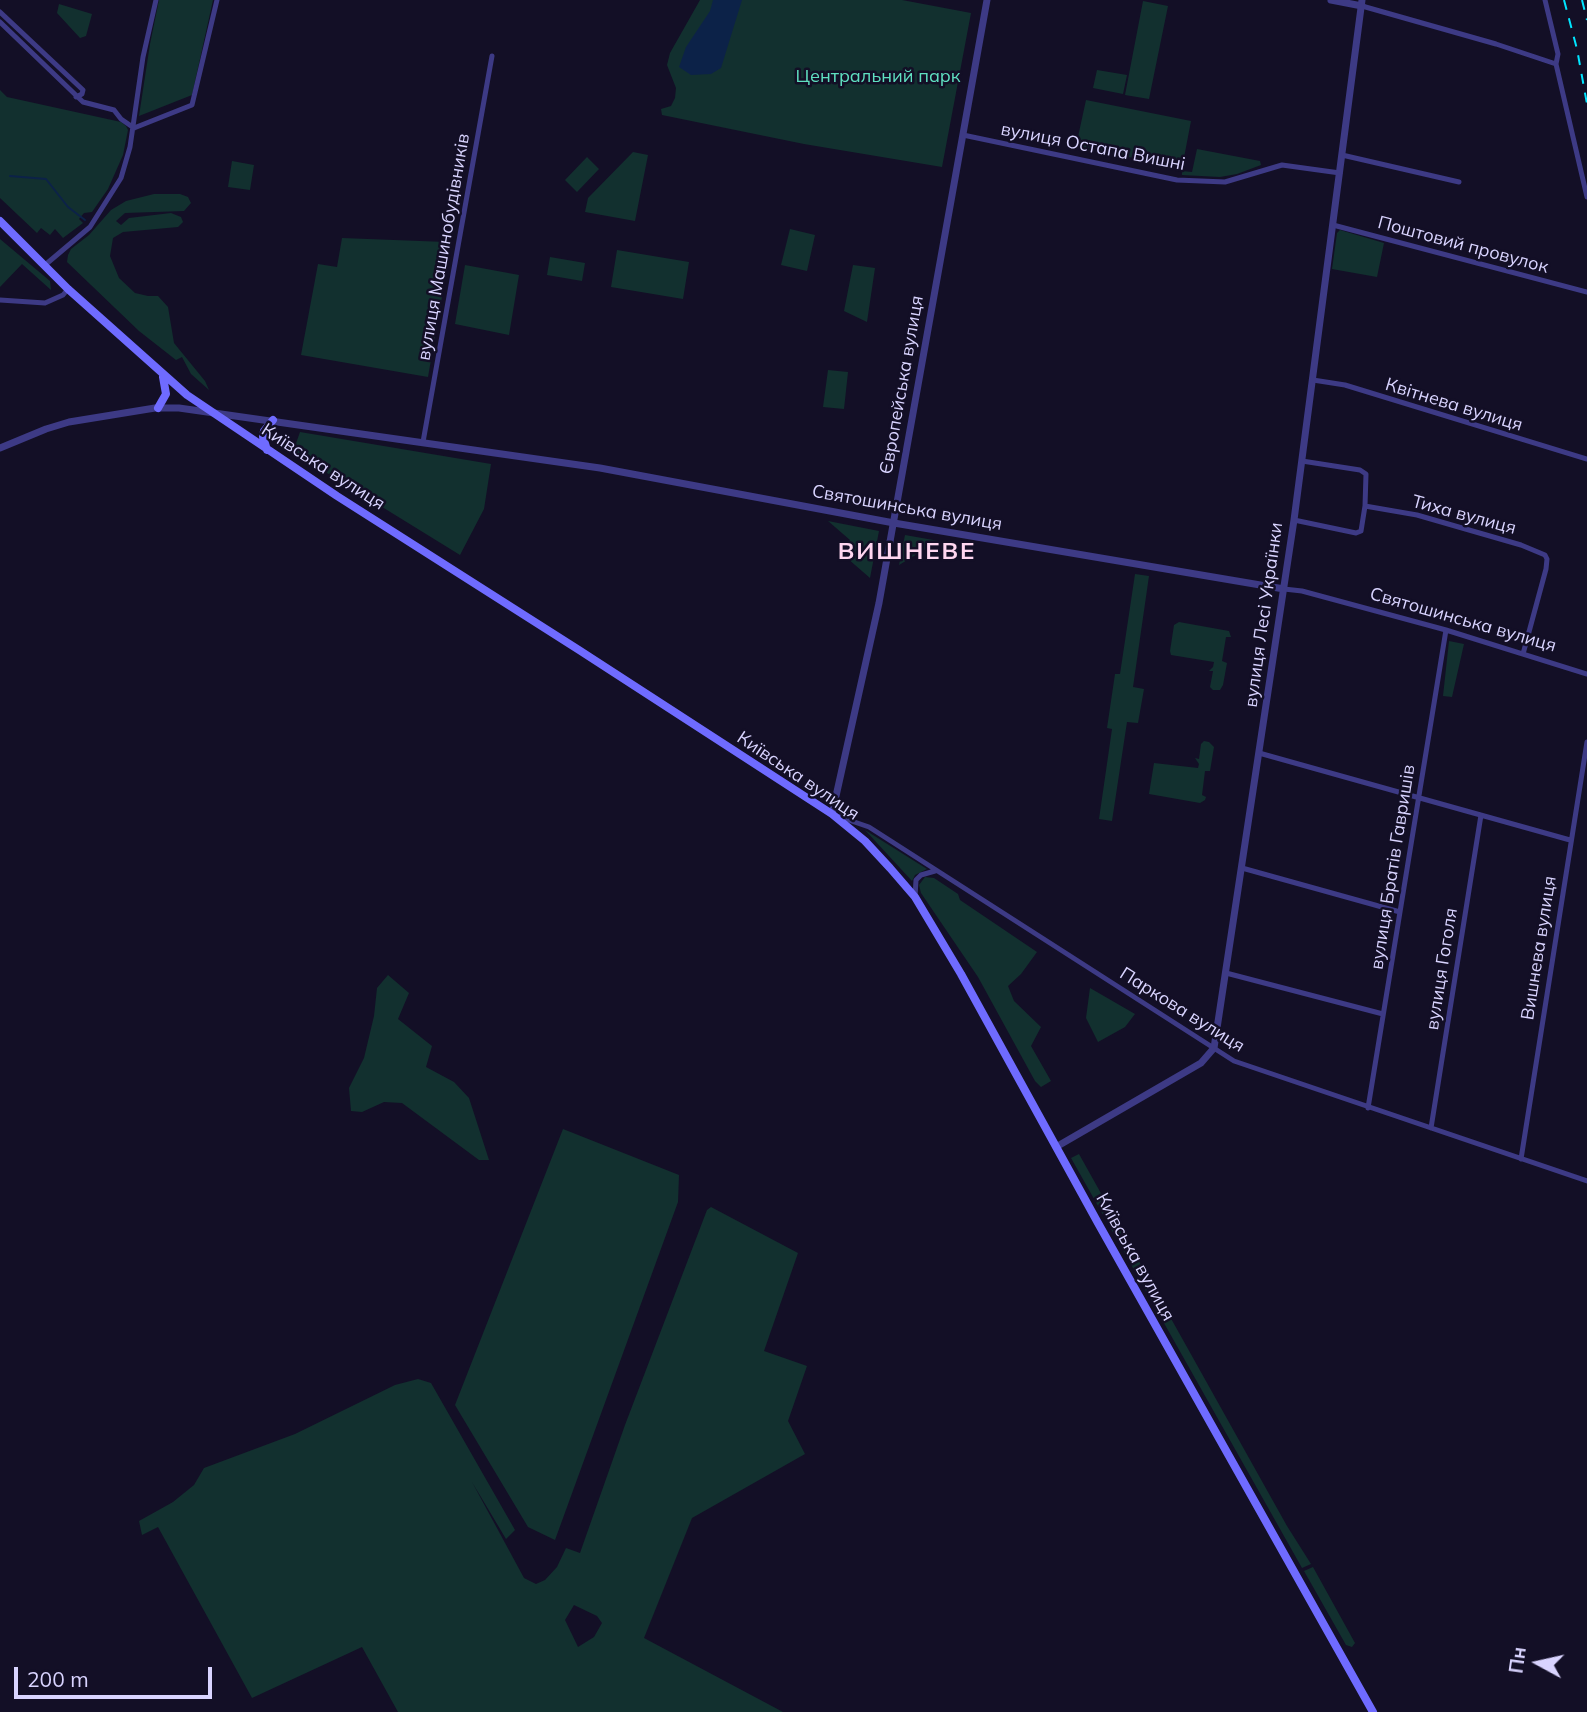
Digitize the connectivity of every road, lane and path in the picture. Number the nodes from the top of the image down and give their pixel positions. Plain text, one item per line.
1 (156, 0) edge
2 (216, 0) edge
3 (987, 0) edge
4 (1331, 0) edge
5 (1545, 0) edge
6 (1362, 3) edge
7 (0, 12) edge
8 (0, 22) edge
9 (492, 56) dead end
10 (1556, 65) junction
11 (76, 97) junction
12 (134, 128) junction
13 (963, 135) junction
14 (1342, 155) junction
15 (1340, 173) junction
16 (1459, 182) dead end
17 (1587, 197) edge
18 (0, 221) edge
19 (1333, 225) junction
20 (45, 265) junction
21 (68, 289) junction
22 (1587, 292) edge
23 (0, 302) edge
24 (162, 374) junction
25 (1312, 380) junction
26 (158, 408) junction
27 (212, 413) junction
28 (273, 420) junction
29 (423, 442) junction
30 (0, 448) edge
31 (267, 450) junction
32 (1587, 459) edge
33 (1302, 461) junction
34 (1365, 506) junction
35 (1294, 520) junction
36 (894, 523) junction
37 (1284, 589) junction
38 (1446, 630) junction
39 (1522, 654) junction
40 (1587, 674) edge
41 (1587, 742) edge
42 (1259, 753) junction
43 (1418, 797) junction
44 (832, 814) junction
45 (1481, 815) junction
46 (1570, 840) junction
47 (1242, 869) junction
48 (937, 871) junction
49 (915, 897) junction
50 (1400, 912) junction
51 (1226, 973) junction
52 (1383, 1014) junction
53 (1214, 1048) junction
54 (1368, 1108) junction
55 (1431, 1128) junction
56 (1056, 1147) junction
57 (1521, 1159) junction
58 (1587, 1181) edge
59 (1373, 1712) edge

1 - 12 street
2 - 12 street
3 - 13 street, Європейська вулиця
4 - 6 street
5 - 10 street
6 - 10 street
6 - 14 street, вулиця Лесі Українки
7 - 11 street
8 - 11 street
9 - 29 street, вулиця Машинобудівників
10 - 17 street
11 - 12 street
12 - 20 street
13 - 15 street, вулиця Остапа Вишні
13 - 36 street, Європейська вулиця
14 - 15 street, вулиця Лесі Українки
14 - 16 street
15 - 19 street, вулиця Лесі Українки
18 - 20 main road, Київська вулиця
19 - 22 street, Поштовий провулок
19 - 25 street, вулиця Лесі Українки
20 - 21 main road, Київська вулиця
21 - 23 street
21 - 24 main road, Київська вулиця
24 - 26 main road
24 - 27 main road, Київська вулиця
25 - 32 street, Квітнева вулиця
25 - 33 street, вулиця Лесі Українки
26 - 27 street, Святошинська вулиця
26 - 30 street, Святошинська вулиця
27 - 28 street, Святошинська вулиця
27 - 31 main road, Київська вулиця
28 - 29 street, Святошинська вулиця
28 - 31 main road
29 - 36 street, Святошинська вулиця
31 - 44 main road, Київська вулиця
33 - 34 street
33 - 35 street, вулиця Лесі Українки
34 - 35 street
34 - 39 street, Тиха вулиця
35 - 37 street, вулиця Лесі Українки
36 - 37 street, Святошинська вулиця
36 - 44 street, Європейська вулиця
37 - 38 street, Святошинська вулиця
37 - 42 street, вулиця Лесі Українки
38 - 39 street, Святошинська вулиця
38 - 43 street, вулиця Братів Гавришів
39 - 40 street, Святошинська вулиця
41 - 46 street, Вишнева вулиця
42 - 43 street
42 - 47 street, вулиця Лесі Українки
43 - 45 street
43 - 50 street, вулиця Братів Гавришів
44 - 48 street, Паркова вулиця
44 - 49 main road, Київська вулиця
45 - 46 street
45 - 55 street, вулиця Гоголя
46 - 57 street, Вишнева вулиця
47 - 50 street
47 - 51 street, вулиця Лесі Українки
48 - 49 street
48 - 53 street, Паркова вулиця
49 - 56 main road, Київська вулиця
50 - 52 street, вулиця Братів Гавришів
51 - 52 street
51 - 53 street, вулиця Лесі Українки
52 - 54 street, вулиця Братів Гавришів
53 - 54 street, Паркова вулиця
53 - 56 street
54 - 55 street, Паркова вулиця
55 - 57 street, Паркова вулиця
56 - 59 main road, Київська вулиця
57 - 58 street, Паркова вулиця

